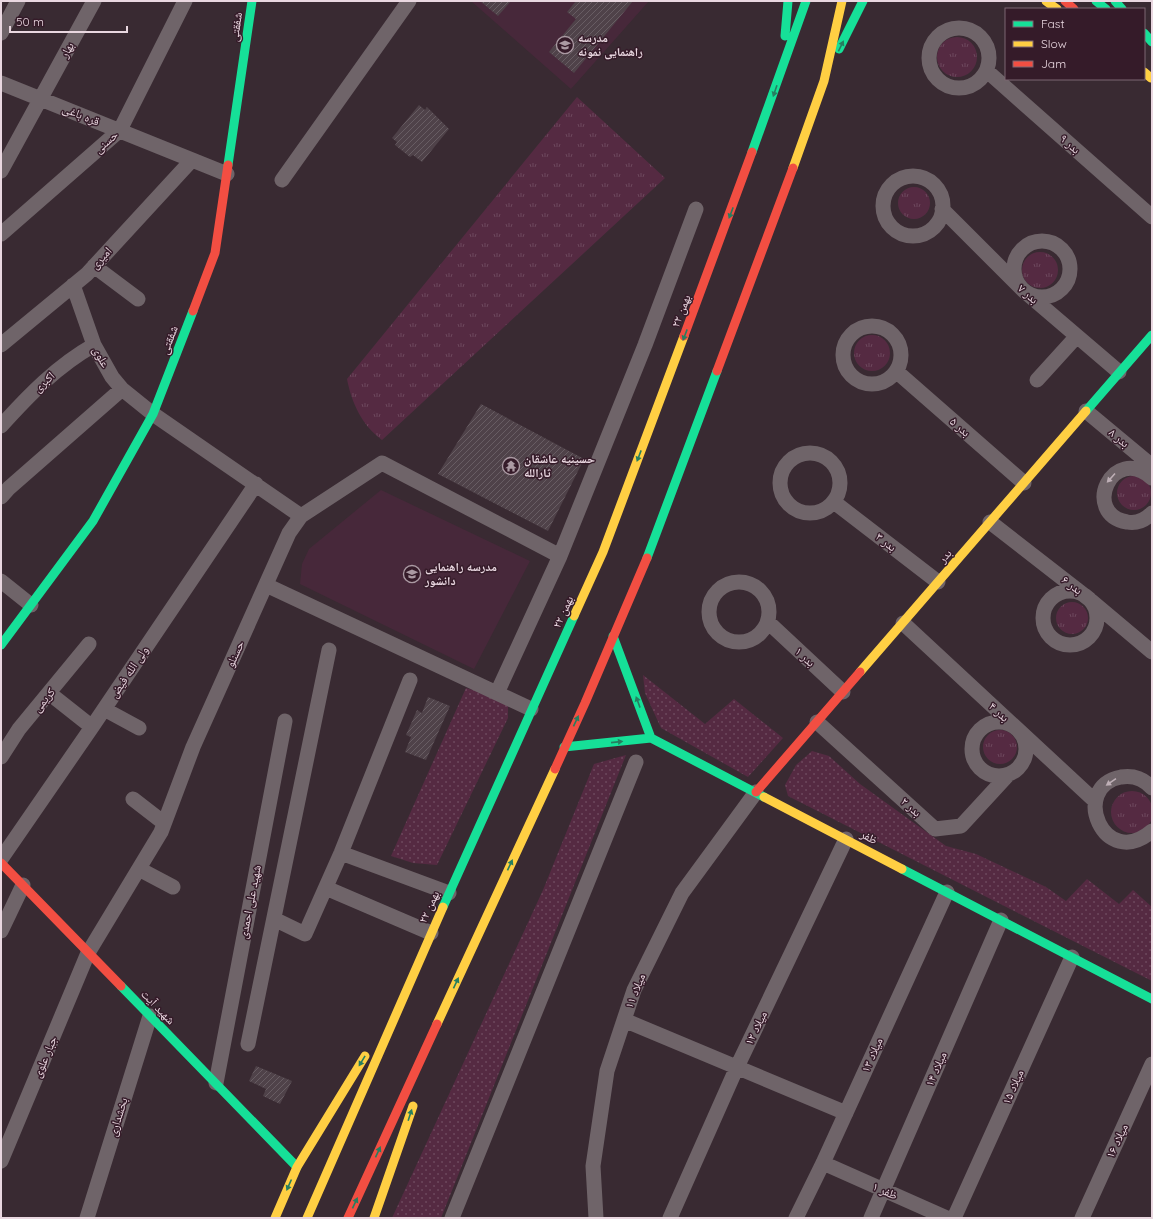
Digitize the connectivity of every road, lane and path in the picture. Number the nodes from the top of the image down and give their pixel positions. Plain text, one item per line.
1 (18, 1) edge
2 (94, 1) edge
3 (185, 1) edge
4 (252, 1) edge
5 (409, 1) edge
6 (788, 1) edge
7 (806, 1) edge
8 (842, 1) edge
9 (864, 1) edge
10 (1046, 1) edge
11 (1065, 1) edge
12 (1096, 1) edge
13 (1056, 8) edge
14 (1073, 8) edge
15 (1105, 8) edge
16 (1, 33) edge
17 (1145, 34) edge
18 (1152, 42) edge
19 (783, 67) junction
20 (987, 71) junction
21 (824, 81) junction
22 (1, 83) edge
23 (40, 98) junction
24 (120, 130) junction
25 (191, 161) junction
26 (1, 171) edge
27 (227, 174) junction
28 (282, 180) dead end
29 (696, 209) dead end
30 (942, 210) dead end
31 (1152, 217) edge
32 (1, 234) edge
33 (94, 266) junction
34 (73, 285) junction
35 (138, 298) dead end
36 (1152, 335) edge
37 (1078, 336) junction
38 (1, 345) edge
39 (94, 345) junction
40 (896, 371) dead end
41 (1119, 372) junction
42 (1037, 380) dead end
43 (122, 389) junction
44 (1086, 411) junction
45 (153, 414) junction
46 (1, 426) edge
47 (1152, 466) edge
48 (1152, 478) edge
49 (1024, 483) junction
50 (256, 484) junction
51 (1, 497) edge
52 (834, 502) junction
53 (1152, 513) edge
54 (301, 516) junction
55 (990, 522) junction
56 (560, 556) junction
57 (1, 581) edge
58 (938, 582) junction
59 (266, 586) junction
60 (30, 605) junction
61 (768, 622) junction
62 (903, 623) junction
63 (613, 636) junction
64 (89, 644) dead end
65 (1, 645) edge
66 (329, 650) dead end
67 (1152, 652) edge
68 (410, 680) dead end
69 (842, 692) junction
70 (49, 693) junction
71 (497, 693) junction
72 (104, 709) junction
73 (531, 709) junction
74 (285, 721) dead end
75 (817, 722) junction
76 (92, 727) junction
77 (138, 728) dead end
78 (1017, 728) junction
79 (651, 738) junction
80 (564, 748) junction
81 (1, 757) edge
82 (636, 762) dead end
83 (1007, 776) junction
84 (1152, 788) edge
85 (756, 792) junction
86 (132, 799) dead end
87 (1096, 801) junction
88 (164, 823) junction
89 (1152, 831) edge
90 (846, 839) junction
91 (341, 853) junction
92 (1, 859) edge
93 (1, 863) edge
94 (139, 869) junction
95 (23, 885) junction
96 (173, 887) dead end
97 (326, 888) junction
98 (947, 892) junction
99 (449, 893) junction
100 (274, 919) junction
101 (1001, 920) junction
102 (1, 931) edge
103 (431, 933) junction
104 (88, 953) junction
105 (1072, 957) junction
106 (405, 992) junction
107 (1152, 999) edge
108 (448, 1001) junction
109 (150, 1016) junction
110 (624, 1020) junction
111 (248, 1044) dead end
112 (1152, 1064) edge
113 (737, 1067) junction
114 (216, 1083) junction
115 (420, 1084) dead end
116 (415, 1099) dead end
117 (846, 1113) junction
118 (1, 1161) edge
119 (823, 1163) junction
120 (297, 1167) junction
121 (884, 1190) junction
122 (87, 1218) edge
123 (274, 1218) edge
124 (307, 1218) edge
125 (348, 1218) edge
126 (374, 1218) edge
127 (452, 1218) edge
128 (596, 1218) edge
129 (670, 1218) edge
130 (796, 1218) edge
131 (871, 1218) edge
132 (947, 1218) edge
133 (954, 1218) edge
134 (1082, 1218) edge

1 - 16 street
2 - 23 street, بهار
3 - 24 street, حسنی
4 - 27 main road, شفقتی
5 - 28 street
6 - 19 main road
7 - 19 main road, ۲۲ بهمن
8 - 21 main road
21 -> 9 main road
10 - 13 main road
11 - 14 main road
12 - 15 main road
17 - 18 main road
19 -> 73 main road, ۲۲ بهمن
20 - 20 street
20 - 31 street, بدر ۹
21 - 63 main road
22 - 23 street, قره باغی
23 - 24 street, قره باغی
23 - 26 street, بهار
24 - 25 street, قره باغی
24 - 32 street, حسنی
25 - 27 street, قره باغی
25 - 33 street, امیری
27 - 45 main road, شفقتی
29 - 56 street
30 - 37 street, بدر ۷
33 - 34 street, امیری
33 - 35 street
34 - 38 street, امیری
34 - 39 street, علوی
36 - 41 main road, بدر
37 - 41 street, بدر ۷
37 - 42 street
39 - 43 street, علوی
39 - 46 street, اکبری
40 - 49 street, بدر ۵
41 - 44 main road, بدر
43 - 45 street, علوی
43 - 51 street
44 - 47 street, بدر ۸
44 - 49 main road, بدر
45 - 50 street
45 - 60 main road, شفقتی
48 -> 53 street
49 - 55 main road, بدر
50 - 54 street
50 - 72 street, ولی الله فیض
52 - 52 street
52 - 58 street, بدر ۳
54 - 56 street
54 - 59 street, حسنلو
55 - 58 main road, بدر
55 - 67 street, بدر ۶
56 - 71 street
57 - 60 street
58 - 62 main road, بدر
59 - 71 street
59 - 88 street, حسنلو
60 - 65 main road, شفقتی
61 - 61 street
61 - 69 street, بدر ۱
62 - 69 main road, بدر
62 - 78 street, بدر ۴
79 -> 63 main road
80 -> 63 main road
64 - 70 street, کریمی
66 - 100 street
68 - 91 street
69 - 75 main road, بدر
70 - 76 street
70 - 81 street, کریمی
71 - 73 street
72 - 76 street, ولی الله فیض
72 - 77 street
73 - 99 main road, ۲۲ بهمن
74 - 114 street, شهید علی احمدی
75 - 83 street, بدر ۲
75 - 85 main road, بدر
76 - 92 street, ولی الله فیض
78 - 83 street
78 - 83 street
78 - 87 street, بدر ۴
80 -> 79 main road
79 - 85 main road, ظفر
108 -> 80 main road
82 - 127 street
84 -> 87 street
85 - 90 main road, ظفر
85 - 110 street, میلاد ۱۱
86 - 88 street
87 - 89 street
88 - 94 street, حسنلو
90 - 98 main road, ظفر
90 - 113 street, میلاد ۱۲
91 - 97 street
91 - 99 street
93 - 95 main road, شهید آیت
94 - 96 street
94 - 104 street, حسنلو
95 - 102 street
95 - 104 main road, شهید آیت
97 - 100 street
97 - 103 street
98 - 101 main road, ظفر
98 - 117 street, میلاد ۱۳
99 - 103 main road, ۲۲ بهمن
100 - 111 street
101 - 105 main road, ظفر
101 - 121 street, میلاد ۱۴
103 - 106 main road, ۲۲ بهمن
104 - 109 main road, شهید آیت
104 - 118 street, جبار علوی
105 - 107 main road, ظفر
105 - 133 street, میلاد ۱۵
106 -> 120 main road
106 - 124 main road, ۲۲ بهمن
108 - 115 main road
125 -> 108 main road
109 - 114 main road, شهید آیت
109 - 122 street, بخشداری
110 - 113 street
110 - 128 street, میلاد ۱۱
112 - 134 street, میلاد ۱۶
113 - 117 street
113 - 129 street, میلاد ۱۲
114 - 120 main road, شهید آیت
126 -> 116 main road
117 - 119 street, میلاد ۱۳
119 - 121 street, ظفر ۱
119 - 130 street, میلاد ۱۳
120 -> 123 main road
121 - 131 street, میلاد ۱۴
121 - 132 street, ظفر ۱

